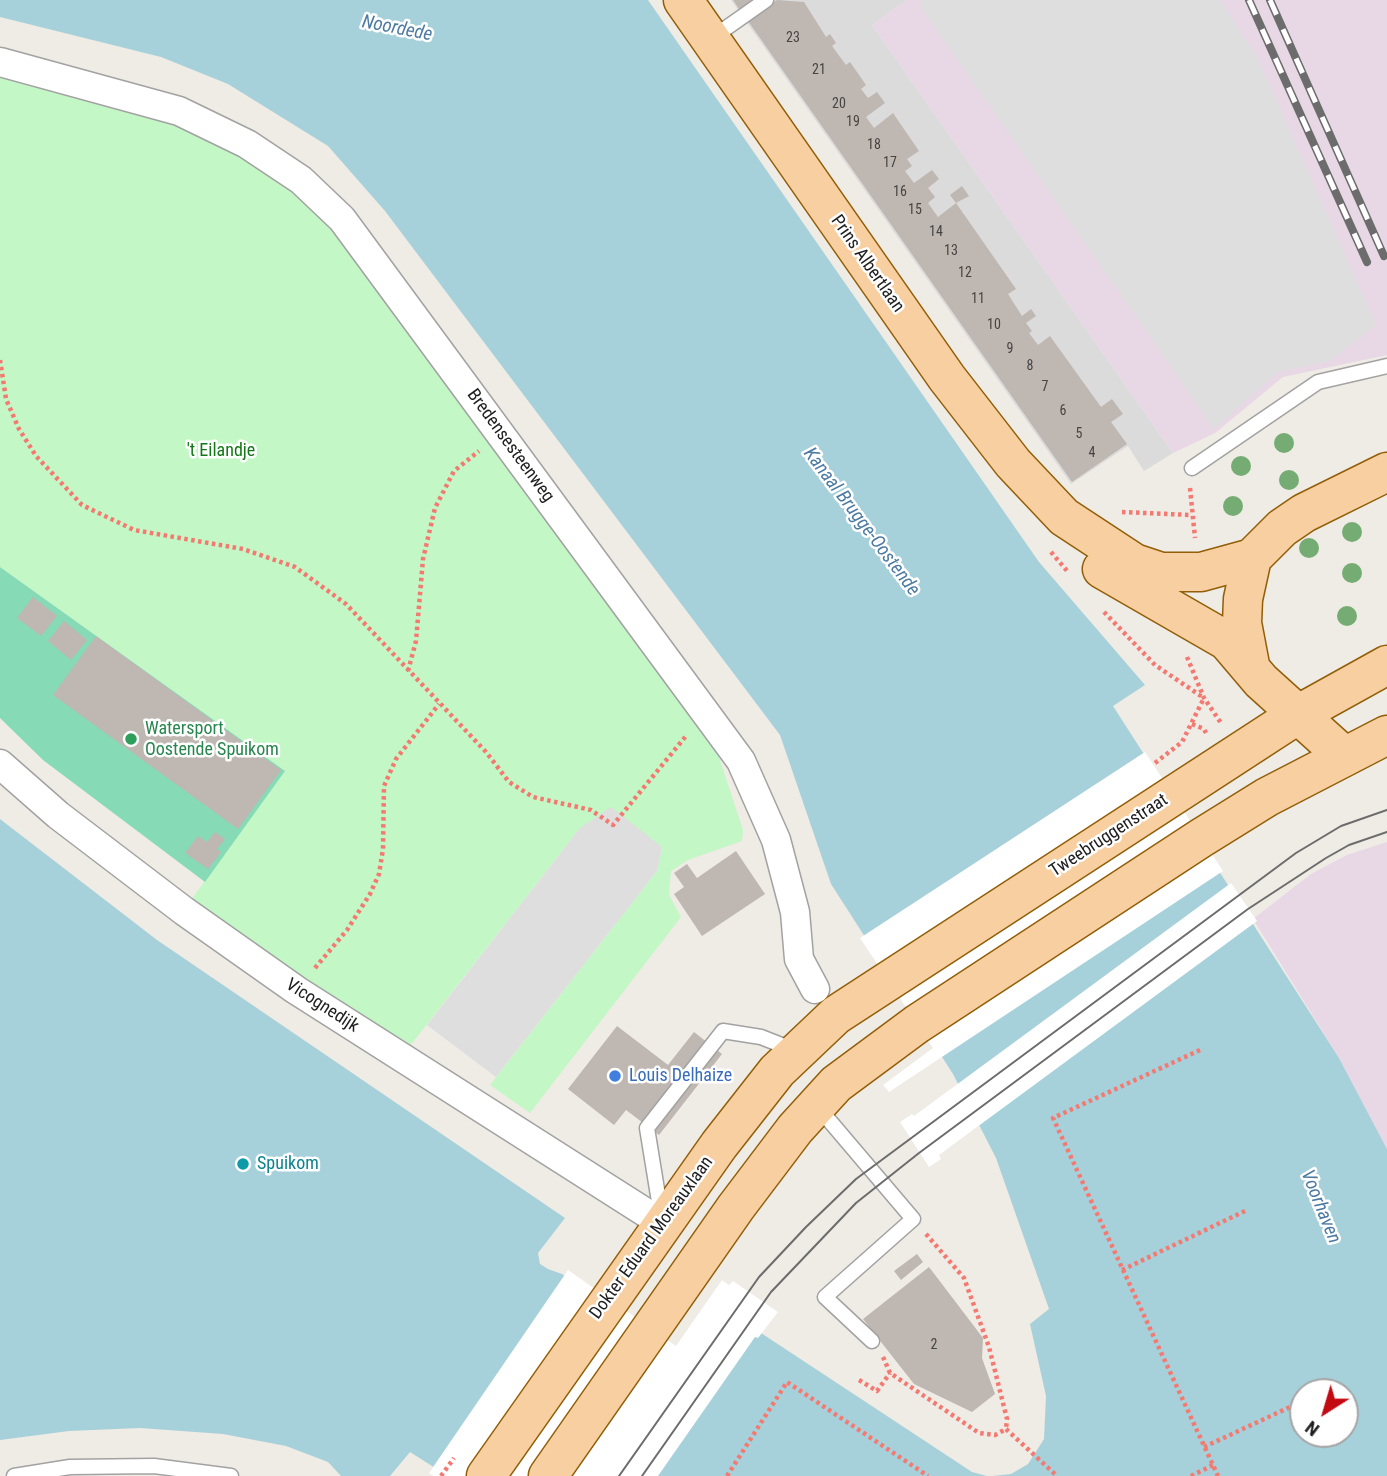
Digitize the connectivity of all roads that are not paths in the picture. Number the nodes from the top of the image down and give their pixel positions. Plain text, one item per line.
1 (683, 0) edge
2 (766, 0) edge
3 (710, 39) junction
4 (0, 62) edge
5 (1387, 366) edge
6 (1192, 468) dead end
7 (1387, 472) edge
8 (1064, 517) junction
9 (1252, 558) junction
10 (1250, 665) junction
11 (1387, 666) edge
12 (1297, 715) junction
13 (1387, 734) edge
14 (1344, 756) junction
15 (0, 764) edge
16 (826, 1002) junction
17 (799, 1052) junction
18 (816, 1105) junction
19 (662, 1223) junction
20 (872, 1341) dead end
21 (14, 1476) edge
22 (231, 1476) edge
23 (486, 1476) edge
24 (548, 1476) edge

1 - 3 main road, Prins Albertlaan
2 - 3 lane
3 - 8 main road, Prins Albertlaan
4 - 16 street, Bredensesteenweg
5 - 6 lane
7 - 9 main road
8 - 9 main road, Prins Albertlaan
8 - 10 main road, Prins Albertlaan
9 - 10 main road
10 - 12 main road, Prins Albertlaan
11 - 12 main road, Tweebruggenstraat
12 - 14 main road, Prins Albertlaan
12 - 16 main road, Tweebruggenstraat
13 - 14 main road
14 - 18 main road
15 - 19 street, Vicognedijk
16 - 17 main road, Dokter Eduard Moreauxlaan
17 - 19 main road, Dokter Eduard Moreauxlaan
17 - 19 lane
18 - 20 lane
18 - 24 main road
19 - 23 main road, Dokter Eduard Moreauxlaan
21 - 22 lane

